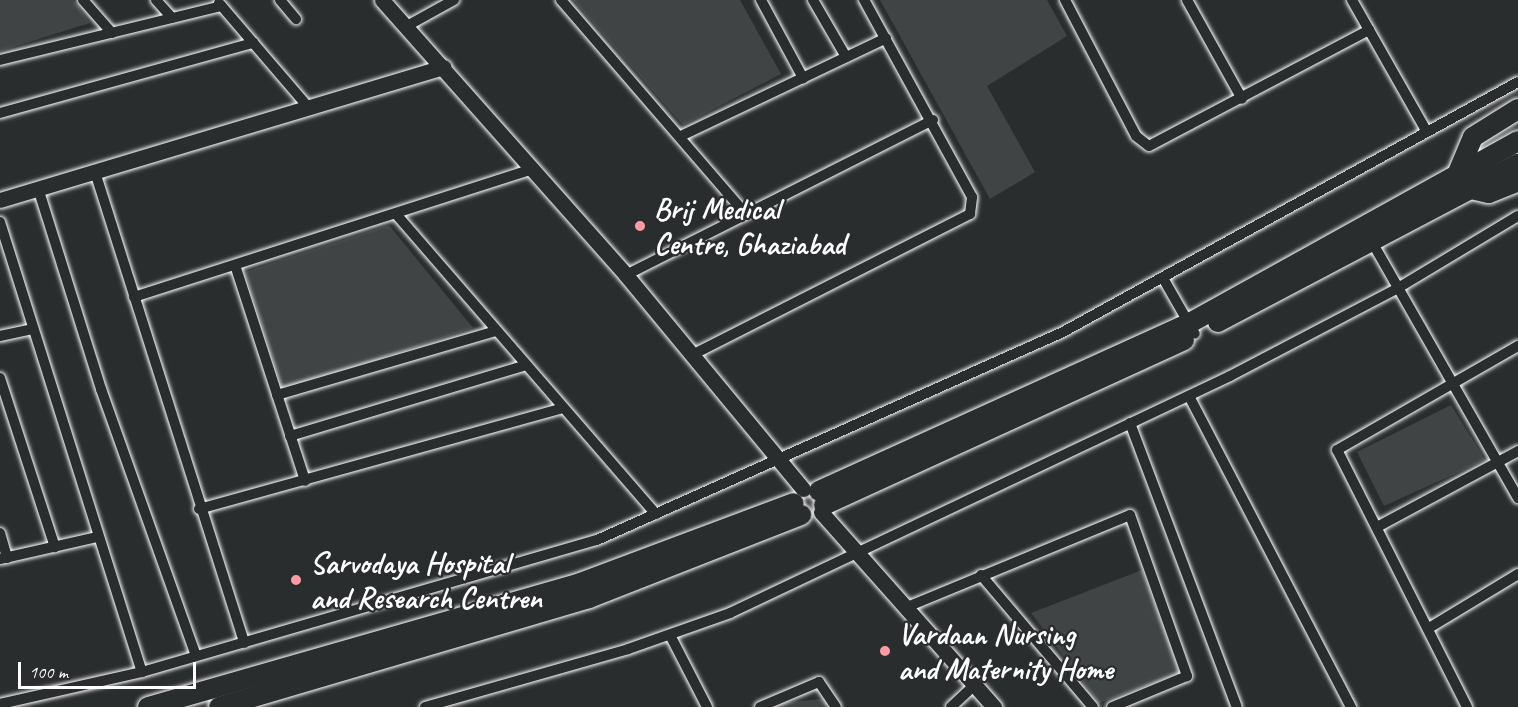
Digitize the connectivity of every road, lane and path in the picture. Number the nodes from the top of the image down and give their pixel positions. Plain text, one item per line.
1 (83, 0) edge
2 (156, 0) edge
3 (280, 0) edge
4 (382, 0) edge
5 (454, 0) edge
6 (561, 0) edge
7 (761, 0) edge
8 (813, 0) edge
9 (864, 0) edge
10 (1065, 0) edge
11 (1186, 0) edge
12 (1352, 0) edge
13 (219, 3) edge
14 (172, 18) junction
15 (296, 19) dead end
16 (407, 26) junction
17 (1369, 30) junction
18 (112, 33) junction
19 (885, 38) junction
20 (254, 43) junction
21 (846, 57) junction
22 (0, 60) edge
23 (444, 67) junction
24 (803, 78) junction
25 (1518, 82) edge
26 (1242, 99) junction
27 (308, 107) junction
28 (1518, 109) edge
29 (0, 113) edge
30 (933, 120) junction
31 (1426, 130) junction
32 (683, 135) junction
33 (1518, 141) edge
34 (1518, 164) edge
35 (533, 169) junction
36 (95, 172) junction
37 (1457, 175) junction
38 (1518, 181) edge
39 (38, 188) junction
40 (1471, 189) junction
41 (0, 200) edge
42 (396, 214) junction
43 (746, 214) junction
44 (1518, 216) edge
45 (0, 222) edge
46 (1372, 242) junction
47 (235, 265) junction
48 (626, 275) junction
49 (1163, 278) junction
50 (1398, 288) junction
51 (134, 297) junction
52 (32, 329) junction
53 (1192, 329) junction
54 (496, 331) junction
55 (0, 336) edge
56 (1518, 346) edge
57 (692, 355) junction
58 (526, 365) junction
59 (0, 378) edge
60 (1452, 388) junction
61 (277, 395) junction
62 (1189, 396) junction
63 (563, 408) junction
64 (1130, 423) junction
65 (290, 436) junction
66 (1518, 451) edge
67 (781, 458) junction
68 (1499, 463) junction
69 (304, 481) junction
70 (1518, 498) edge
71 (810, 503) junction
72 (199, 509) junction
73 (656, 514) junction
74 (1379, 526) junction
75 (0, 533) edge
76 (97, 537) junction
77 (55, 547) junction
78 (860, 554) junction
79 (4, 558) edge
80 (1518, 574) edge
81 (981, 575) junction
82 (907, 607) junction
83 (1429, 628) junction
84 (670, 635) junction
85 (244, 643) junction
86 (196, 656) junction
87 (142, 672) junction
88 (975, 685) junction
89 (457, 703) edge
90 (0, 704) edge
91 (148, 707) edge
92 (219, 707) edge
93 (425, 707) edge
94 (707, 707) edge
95 (760, 707) edge
96 (836, 707) edge
97 (951, 707) edge
98 (994, 707) edge
99 (1093, 707) edge
100 (1112, 707) edge
101 (1237, 707) edge
102 (1351, 707) edge
103 (1467, 707) edge

1 - 18 street
2 - 14 street
3 - 15 street
4 - 16 street
5 - 16 street
6 - 32 street
7 - 24 street
8 - 21 street
9 - 19 street
10 - 26 street
11 - 26 street
12 - 17 street
13 - 14 street
13 - 20 street
14 - 18 street
16 - 23 street
17 - 26 street
17 - 31 street
18 - 22 street
19 - 21 street
19 - 30 street
20 - 27 street
20 - 29 street
21 - 24 street
23 - 27 street
23 - 35 street
24 - 32 street
25 - 31 street
27 - 36 street
28 - 37 highway
30 - 43 street
30 - 57 street
31 - 49 street
32 - 43 street
33 - 37 highway
34 - 40 highway
35 - 42 street
35 - 48 street
36 - 39 street
36 - 51 street
37 - 53 highway
38 - 40 highway
39 - 41 street
39 - 86 street
40 - 46 highway
42 - 47 street
42 - 54 street
43 - 48 street
44 - 50 street
45 - 52 street
46 - 50 street
46 - 53 highway
47 - 51 street
47 - 61 street
48 - 57 street
49 - 53 street
49 - 67 street
50 - 60 street
50 - 62 street
51 - 72 street
52 - 55 street
52 - 76 street
53 - 71 highway
54 - 58 street
54 - 61 street
56 - 60 street
57 - 67 street
58 - 63 street
58 - 65 street
59 - 77 street
60 - 68 street
60 - 74 street
61 - 65 street
62 - 64 street
62 - 102 street
63 - 69 street
63 - 73 street
64 - 78 street
64 - 101 street
65 - 69 street
66 - 68 street
67 - 71 street
67 - 73 street
68 - 70 street
68 - 74 street
69 - 72 street
71 - 78 street
71 - 91 highway
71 - 92 highway
72 - 85 street
73 - 85 street
74 - 83 street
75 - 79 street
76 - 77 street
76 - 87 street
77 - 79 street
78 - 82 street
78 - 84 street
80 - 83 street
81 - 82 street
81 - 99 street
81 - 100 street
82 - 88 street
83 - 103 street
84 - 89 street
84 - 94 street
85 - 86 street
86 - 87 street
87 - 90 street
88 - 97 street
88 - 98 street
89 - 93 street
95 - 96 street

